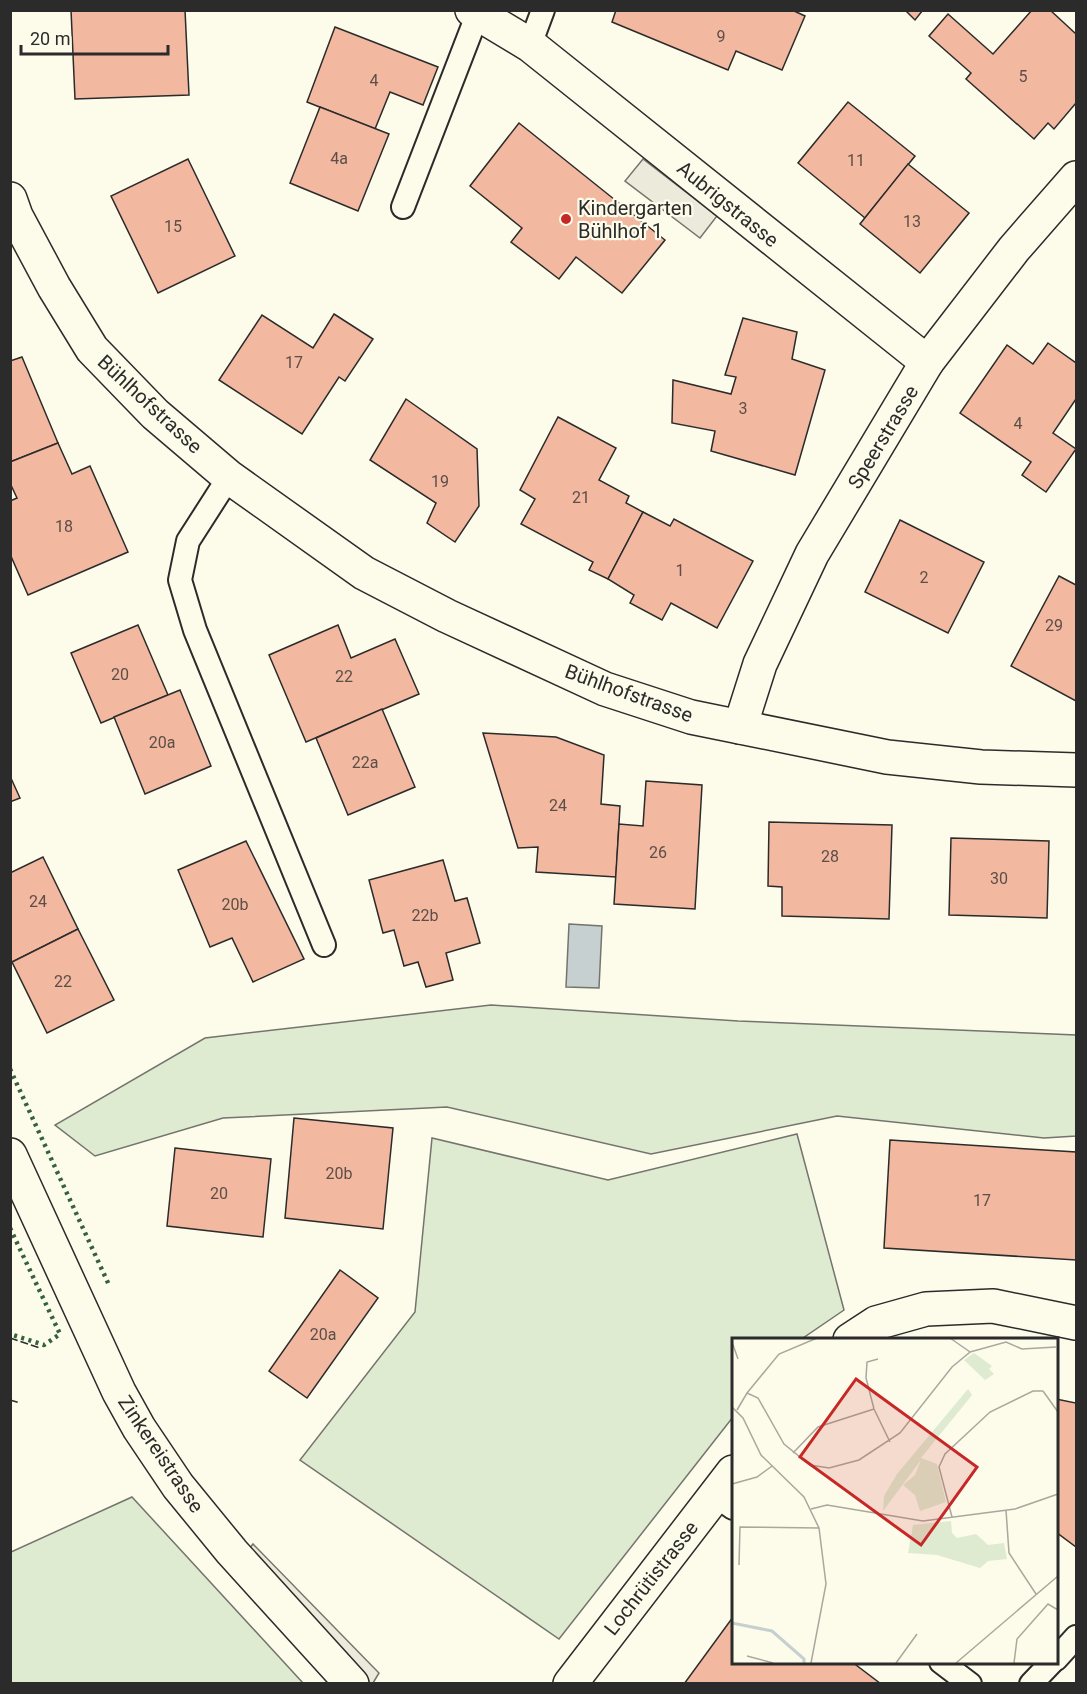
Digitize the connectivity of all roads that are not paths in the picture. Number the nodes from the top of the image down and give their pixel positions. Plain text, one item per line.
1 (543, 10) edge
2 (475, 12) edge
3 (530, 45) junction
4 (1077, 178) edge
5 (10, 199) edge
6 (403, 207) dead end
7 (927, 363) junction
8 (230, 477) junction
9 (740, 727) junction
10 (1077, 770) edge
11 (324, 945) dead end
12 (10, 1155) edge
13 (1077, 1323) edge
14 (853, 1338) edge
15 (727, 1492) edge
16 (1077, 1637) edge
17 (1057, 1658) edge
18 (944, 1664) edge
19 (1050, 1664) edge
20 (352, 1683) edge
21 (570, 1683) edge
22 (970, 1683) edge
23 (1031, 1683) edge

1 - 3 lane
2 - 3 street, Aubrigstrasse
2 - 6 lane, Aubrigstrasse
3 - 7 street, Aubrigstrasse
4 - 7 street, Speerstrasse
5 - 8 street, Bühlhofstrasse
7 - 9 street, Speerstrasse
8 - 9 street, Bühlhofstrasse
8 - 11 lane
9 - 10 street, Bühlhofstrasse
12 - 20 street, Zinkereistrasse
13 - 14 street
15 - 21 street, Lochrütistrasse
16 - 17 lane
18 - 22 lane
19 - 23 lane

